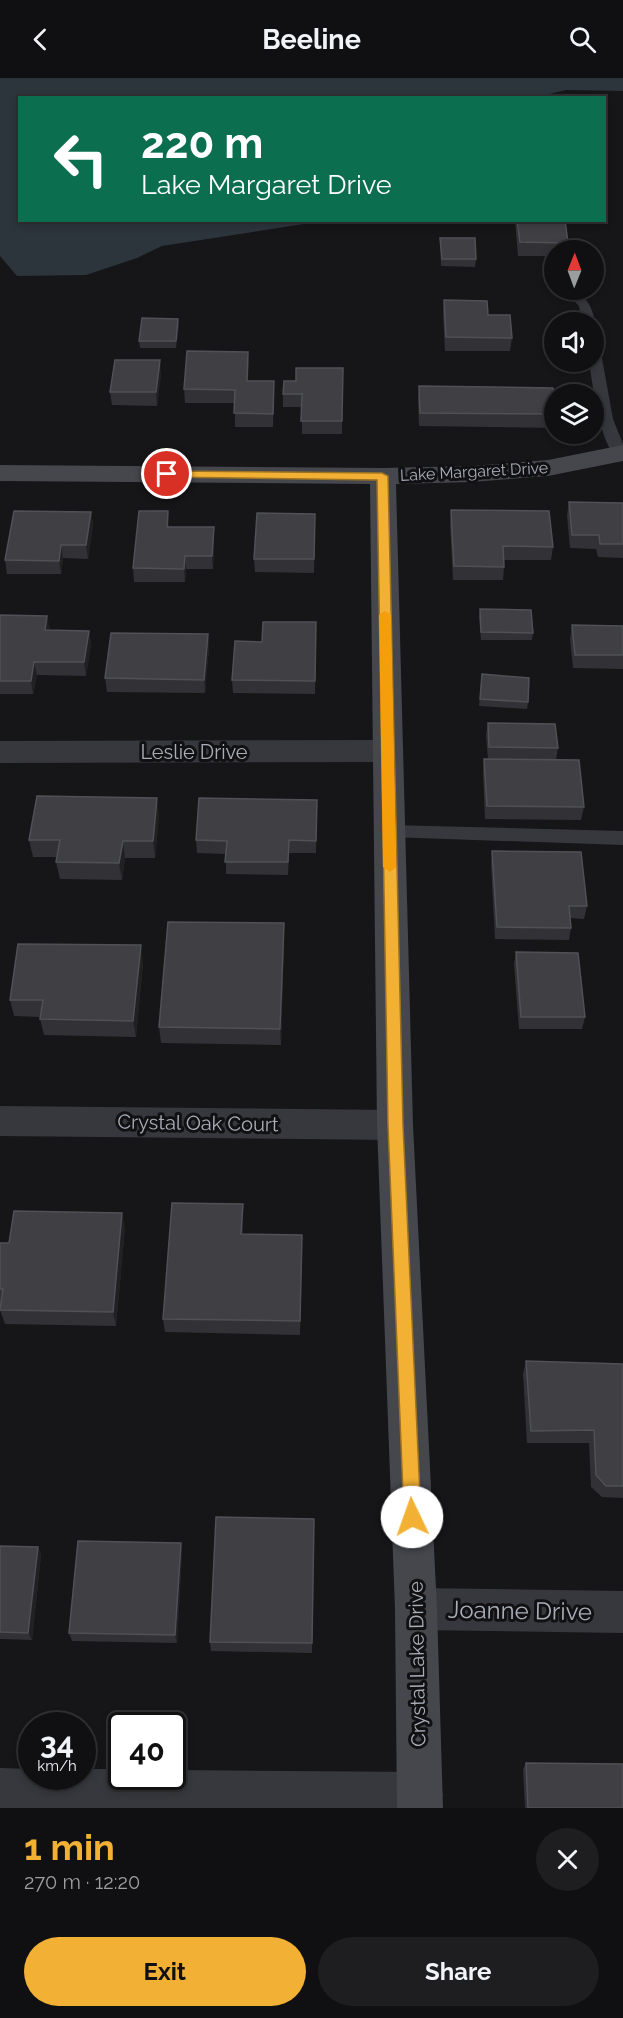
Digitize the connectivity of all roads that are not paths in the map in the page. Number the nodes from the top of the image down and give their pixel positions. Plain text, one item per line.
1 (597, 372) edge
2 (621, 454) edge
3 (0, 473) edge
4 (382, 476) junction
5 (387, 751) junction
6 (0, 752) edge
7 (389, 831) junction
8 (623, 838) edge
9 (0, 1121) edge
10 (395, 1125) junction
11 (417, 1610) junction
12 (623, 1612) edge
13 (0, 1791) edge
14 (420, 1802) edge

1 - 2 lane
2 - 4 street, Lake Margaret Drive
3 - 4 street, Lake Margaret Drive
4 - 5 street, Crystal Lake Drive
5 - 6 street, Leslie Drive
5 - 7 street, Crystal Lake Drive
7 - 8 lane
7 - 10 street, Crystal Lake Drive
9 - 10 street, Crystal Oak Court
10 - 11 street, Crystal Lake Drive
11 - 12 street, Joanne Drive
11 - 14 street, Crystal Lake Drive
13 - 14 street

